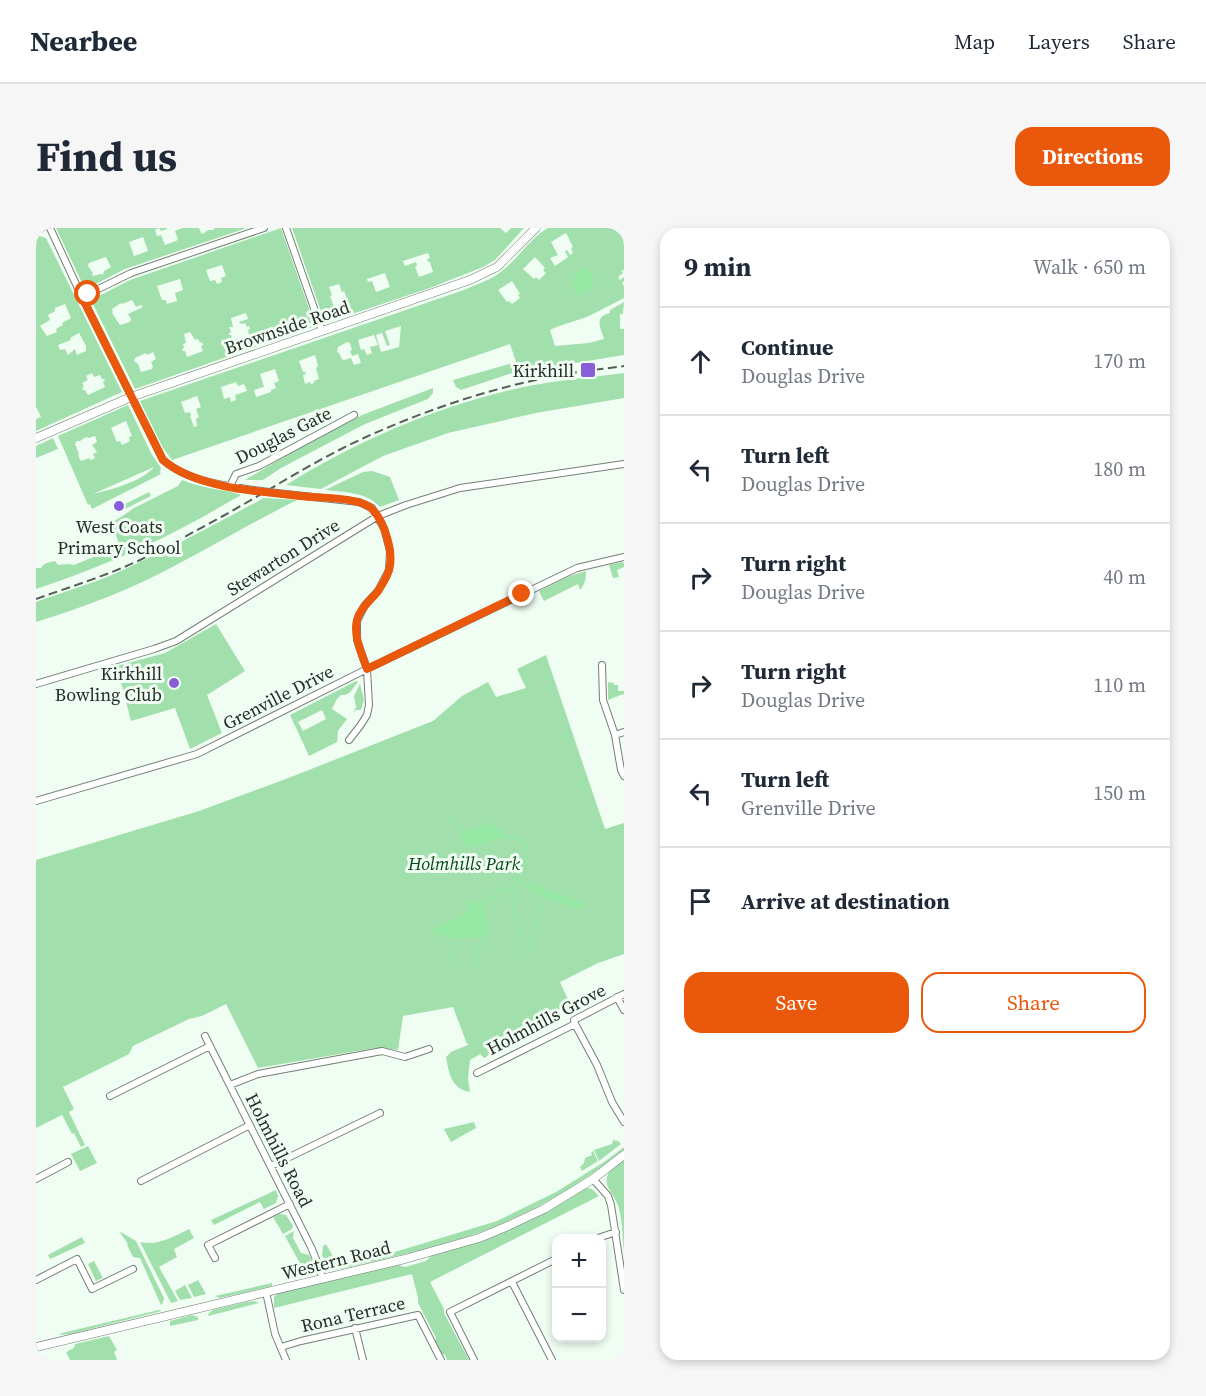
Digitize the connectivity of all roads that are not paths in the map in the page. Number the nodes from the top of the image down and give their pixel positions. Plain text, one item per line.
1 (42, 228) edge
2 (50, 228) edge
3 (264, 228) edge
4 (286, 228) edge
5 (536, 228) edge
6 (36, 231) edge
7 (82, 297) junction
8 (322, 331) junction
9 (131, 397) junction
10 (354, 415) dead end
11 (36, 438) edge
12 (624, 464) edge
13 (230, 486) junction
14 (378, 516) junction
15 (624, 557) edge
16 (602, 665) dead end
17 (367, 669) junction
18 (36, 684) edge
19 (624, 732) edge
20 (615, 735) junction
21 (349, 740) dead end
22 (624, 776) edge
23 (36, 801) edge
24 (624, 994) edge
25 (617, 998) junction
26 (624, 1010) edge
27 (575, 1024) junction
28 (205, 1036) dead end
29 (210, 1046) junction
30 (429, 1049) dead end
31 (477, 1073) dead end
32 (230, 1084) junction
33 (110, 1096) dead end
34 (380, 1113) dead end
35 (624, 1122) edge
36 (250, 1125) junction
37 (624, 1155) edge
38 (68, 1162) dead end
39 (271, 1166) junction
40 (36, 1179) edge
41 (593, 1179) junction
42 (141, 1181) dead end
43 (290, 1204) junction
44 (616, 1232) junction
45 (606, 1236) edge
46 (215, 1258) dead end
47 (552, 1261) edge
48 (133, 1269) dead end
49 (322, 1279) junction
50 (36, 1280) edge
51 (512, 1282) junction
52 (624, 1290) edge
53 (266, 1292) junction
54 (355, 1328) junction
55 (36, 1347) edge
56 (281, 1347) junction
57 (286, 1360) edge
58 (363, 1360) edge
59 (441, 1360) edge
60 (474, 1360) edge
61 (552, 1360) edge

1 - 6 street
2 - 7 street
3 - 7 street
4 - 8 street
5 - 8 street, Brownside Road
7 - 9 street
8 - 9 street, Brownside Road
9 - 11 street, Brownside Road
9 - 13 street
10 - 13 street, Douglas Gate
12 - 14 street, Stewarton Drive
13 - 14 street, bridge
14 - 17 street
14 - 18 street, Stewarton Drive
15 - 17 street, Grenville Drive
16 - 20 street
17 - 21 street
17 - 23 street, Grenville Drive
19 - 20 street
20 - 22 street
24 - 25 street
25 - 26 street, Holmhills Grove
25 - 27 street, Holmhills Grove
27 - 31 street, Holmhills Grove
27 - 35 street
28 - 29 street, Holmhills Road
29 - 32 street, Holmhills Road
29 - 33 street
30 - 32 street
32 - 36 street, Holmhills Road
34 - 39 street
36 - 39 street, Holmhills Road
36 - 42 street
37 - 41 street, Western Road
38 - 40 street
39 - 43 street, Holmhills Road
41 - 44 street
41 - 49 street, Western Road
43 - 46 street
43 - 49 street, Holmhills Road
44 - 45 street
44 - 52 street
47 - 51 street
48 - 50 street
49 - 53 street, Western Road
51 - 60 street
51 - 61 street
53 - 55 street, Western Road
53 - 56 street
54 - 56 street, Rona Terrace
54 - 58 street
54 - 59 street, Rona Terrace
56 - 57 street

